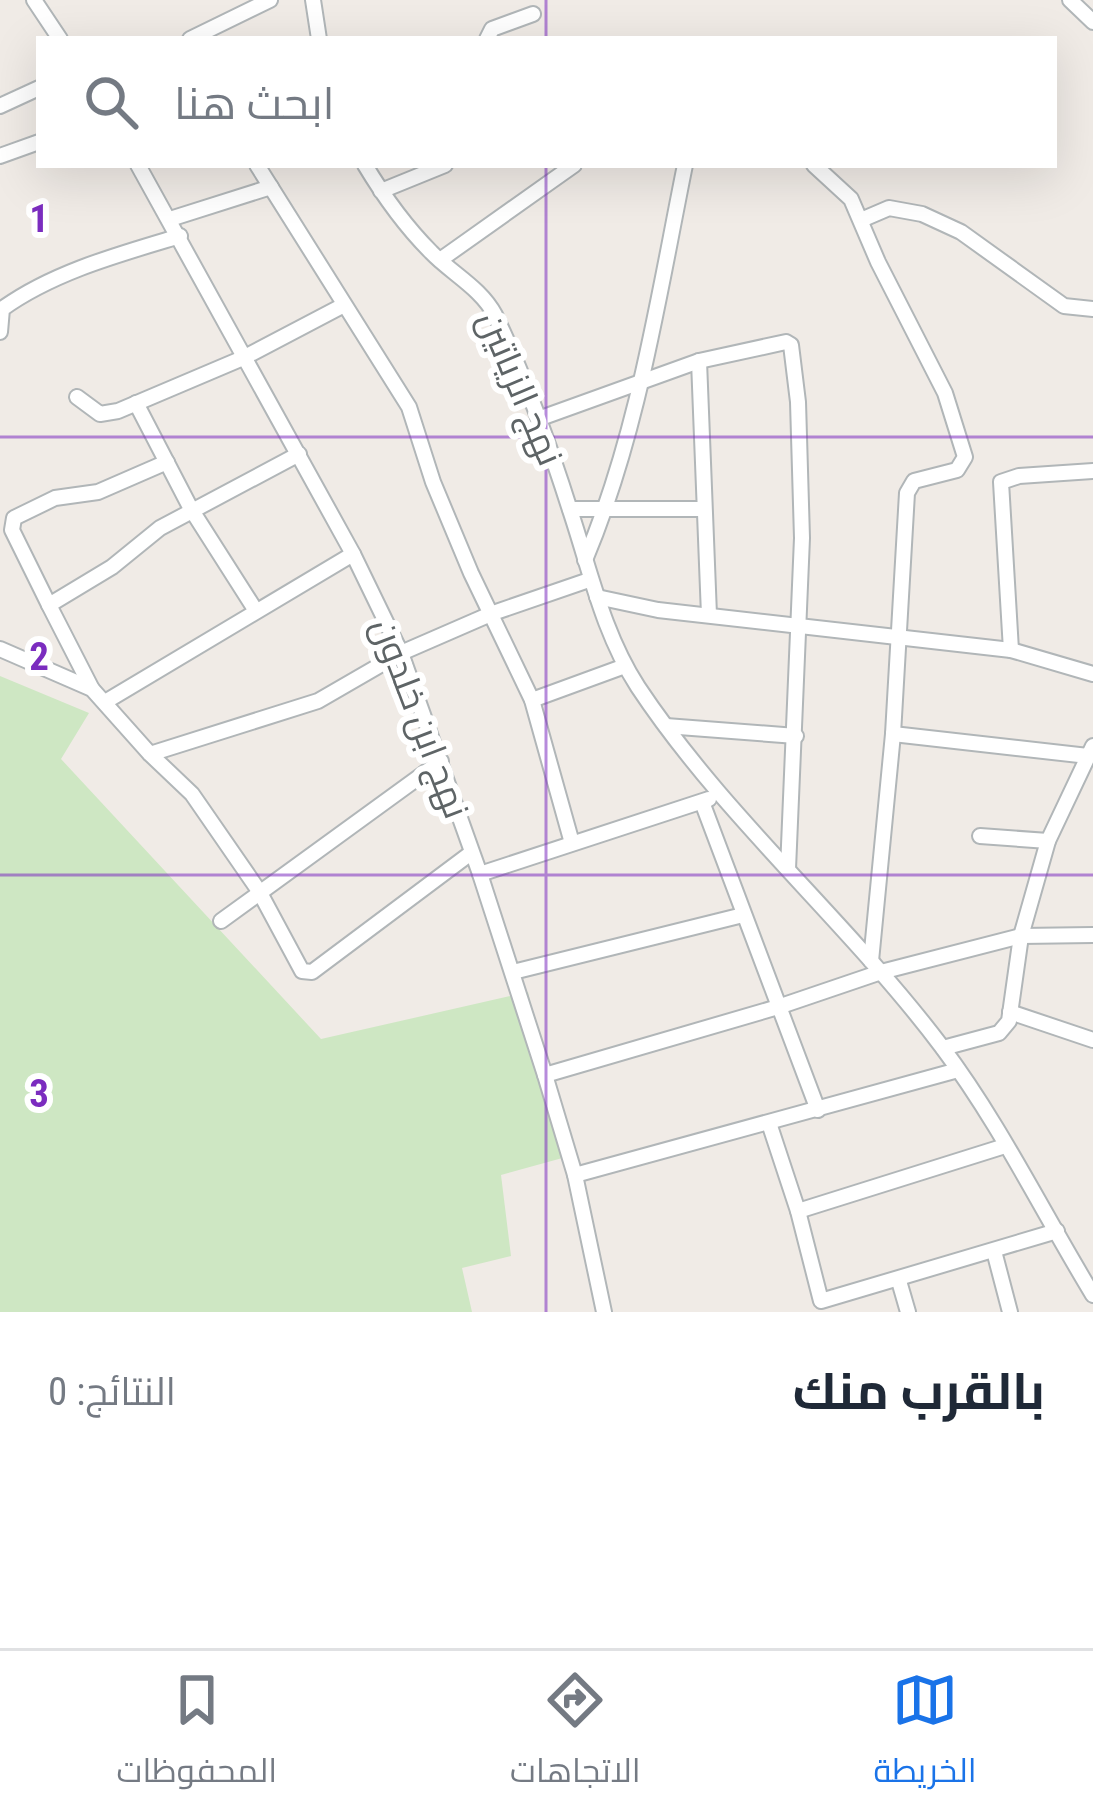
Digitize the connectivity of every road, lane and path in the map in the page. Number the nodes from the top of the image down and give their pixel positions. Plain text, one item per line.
1 (34, 0) edge
2 (270, 0) edge
3 (313, 0) edge
4 (1070, 0) edge
5 (533, 14) dead end
6 (1093, 22) edge
7 (58, 36) edge
8 (196, 36) edge
9 (317, 36) edge
10 (488, 36) edge
11 (36, 89) edge
12 (0, 106) edge
13 (36, 143) edge
14 (4, 155) edge
15 (143, 168) edge
16 (259, 168) edge
17 (367, 168) edge
18 (437, 168) edge
19 (570, 168) edge
20 (684, 168) edge
21 (818, 168) edge
22 (271, 187) junction
23 (381, 190) junction
24 (170, 219) junction
25 (861, 220) junction
26 (180, 236) junction
27 (440, 260) junction
28 (344, 305) junction
29 (1093, 309) edge
30 (0, 332) edge
31 (243, 358) junction
32 (699, 362) junction
33 (639, 381) junction
34 (77, 397) dead end
35 (136, 403) junction
36 (538, 419) junction
37 (298, 454) junction
38 (167, 462) junction
39 (1093, 471) edge
40 (191, 509) junction
41 (570, 509) junction
42 (607, 509) junction
43 (704, 509) junction
44 (352, 554) junction
45 (585, 560) junction
46 (589, 580) junction
47 (597, 597) junction
48 (49, 605) junction
49 (256, 611) junction
50 (493, 613) junction
51 (710, 614) junction
52 (797, 626) junction
53 (896, 639) junction
54 (0, 649) edge
55 (1010, 650) junction
56 (401, 652) junction
57 (625, 666) junction
58 (1093, 674) edge
59 (92, 689) junction
60 (532, 700) junction
61 (105, 702) junction
62 (666, 726) junction
63 (893, 734) junction
64 (796, 736) junction
65 (1090, 751) edge
66 (150, 754) junction
67 (441, 761) junction
68 (721, 795) junction
69 (702, 802) junction
70 (980, 836) dead end
71 (1048, 841) junction
72 (572, 843) junction
73 (471, 853) junction
74 (788, 869) junction
75 (480, 874) junction
76 (259, 891) junction
77 (742, 915) junction
78 (221, 922) dead end
79 (1093, 935) edge
80 (1022, 936) junction
81 (876, 966) junction
82 (513, 972) junction
83 (778, 1007) junction
84 (1010, 1012) junction
85 (1093, 1040) edge
86 (943, 1048) junction
87 (958, 1070) junction
88 (545, 1075) junction
89 (818, 1110) junction
90 (769, 1123) junction
91 (1005, 1146) junction
92 (575, 1175) junction
93 (798, 1211) junction
94 (1057, 1231) junction
95 (994, 1251) junction
96 (898, 1281) junction
97 (1093, 1295) edge
98 (822, 1306) edge
99 (604, 1312) edge
100 (908, 1312) edge
101 (1010, 1312) edge

1 - 7 street
2 - 8 street
3 - 9 street
4 - 6 street
5 - 10 street
11 - 12 street
13 - 14 street
15 - 24 street, نهج ابن خلدون
16 - 22 street
17 - 23 street, نهج الزياتين
18 - 23 street
19 - 27 street
20 - 33 street
21 - 25 street
22 - 24 street
22 - 28 street
23 - 27 street, نهج الزياتين
24 - 26 street, نهج ابن خلدون
25 - 29 street
25 - 53 street
26 - 30 street
26 - 31 street, نهج ابن خلدون
27 - 36 street, نهج الزياتين
28 - 31 street
28 - 50 street
31 - 35 street
31 - 37 street, نهج ابن خلدون
32 - 33 street
32 - 43 street
32 - 52 street
33 - 36 street
33 - 42 street
34 - 35 street
35 - 38 street
36 - 41 street, نهج الزياتين
37 - 40 street
37 - 44 street, نهج ابن خلدون
38 - 40 street
38 - 48 street
39 - 55 street
40 - 48 street
40 - 49 street
41 - 42 street
41 - 45 street, نهج الزياتين
42 - 43 street
42 - 45 street
43 - 51 street
44 - 49 street
44 - 56 street, نهج ابن خلدون
45 - 46 street, نهج الزياتين
46 - 47 street, نهج الزياتين
46 - 50 street
47 - 51 street
47 - 57 street, نهج الزياتين
48 - 59 street
49 - 61 street
50 - 56 street
50 - 60 street
51 - 52 street
52 - 53 street
52 - 64 street
53 - 55 street
53 - 63 street
54 - 59 street
55 - 58 street
56 - 66 street
56 - 67 street, نهج ابن خلدون
57 - 60 street
57 - 62 street, نهج الزياتين
59 - 61 street
60 - 72 street
61 - 66 street
62 - 64 street
62 - 68 street, نهج الزياتين
63 - 65 street
63 - 81 street
64 - 74 street
65 - 71 street
66 - 76 street
67 - 73 street, نهج ابن خلدون
67 - 76 street
68 - 69 street
68 - 74 street, نهج الزياتين
69 - 72 street
69 - 77 street
70 - 71 street
71 - 80 street
72 - 75 street
73 - 75 street, نهج ابن خلدون
73 - 76 street
74 - 81 street, نهج الزياتين
75 - 82 street, نهج ابن خلدون
76 - 78 street
77 - 82 street
77 - 83 street
79 - 80 street
80 - 81 street
80 - 84 street
81 - 83 street
81 - 86 street, نهج الزياتين
82 - 88 street, نهج ابن خلدون
83 - 88 street
83 - 89 street
84 - 85 street
84 - 86 street
86 - 87 street, نهج الزياتين
87 - 89 street
87 - 91 street, نهج الزياتين
88 - 92 street, نهج ابن خلدون
89 - 90 street
90 - 92 street
90 - 93 street
91 - 93 street
91 - 94 street, نهج الزياتين
92 - 99 street, نهج ابن خلدون
93 - 98 street
94 - 95 street
94 - 97 street, نهج الزياتين
95 - 96 street
95 - 101 street
96 - 98 street
96 - 100 street

